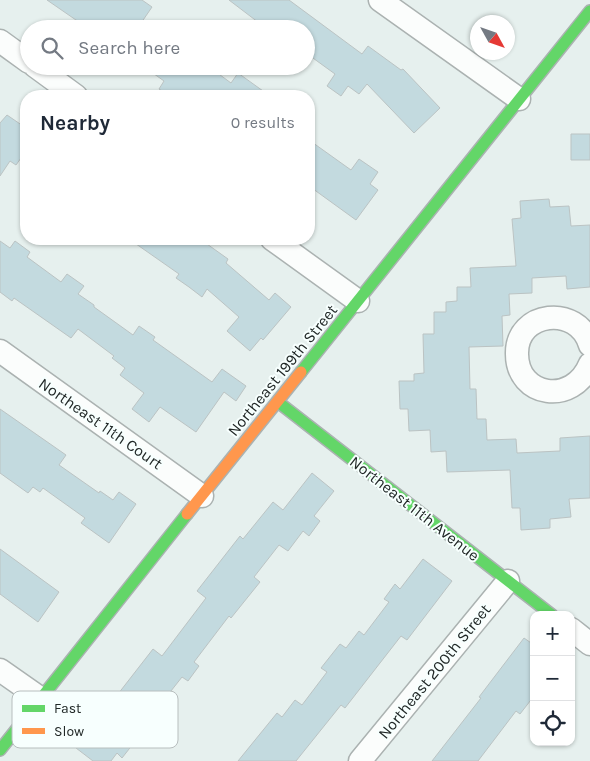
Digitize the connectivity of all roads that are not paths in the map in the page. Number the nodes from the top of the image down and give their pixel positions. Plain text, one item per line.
1 (380, 0) edge
2 (590, 11) edge
3 (0, 41) edge
4 (20, 55) edge
5 (47, 75) edge
6 (68, 90) edge
7 (519, 99) junction
8 (280, 245) edge
9 (358, 301) junction
10 (589, 340) edge
11 (0, 351) edge
12 (590, 364) edge
13 (278, 402) junction
14 (202, 496) junction
15 (508, 581) junction
16 (547, 611) edge
17 (575, 632) edge
18 (590, 644) edge
19 (0, 670) edge
20 (30, 691) edge
21 (46, 691) edge
22 (12, 734) edge
23 (0, 750) edge
24 (360, 761) edge

1 - 7 street
2 - 7 street, Northeast 199th Street
3 - 4 street
5 - 6 street
7 - 9 street, Northeast 199th Street
8 - 9 street
9 - 13 street, Northeast 199th Street
10 - 12 street
11 - 14 street, Northeast 11th Court
13 - 14 street, Northeast 199th Street
13 - 15 street, Northeast 11th Avenue
14 - 21 street, Northeast 199th Street
15 - 16 street, Northeast 11th Avenue
15 - 24 street, Northeast 200th Street
17 - 18 street
19 - 20 street
22 - 23 street, Northeast 199th Street

